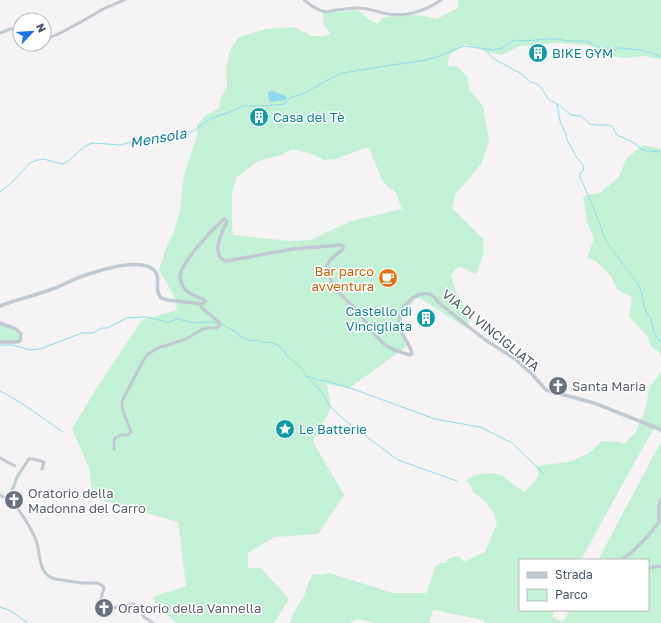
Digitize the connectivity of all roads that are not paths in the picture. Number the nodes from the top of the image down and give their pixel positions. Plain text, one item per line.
1 (124, 0) edge
2 (304, 0) edge
3 (438, 0) edge
4 (441, 0) edge
5 (433, 5) junction
6 (12, 29) edge
7 (0, 33) edge
8 (52, 37) edge
9 (198, 303) junction
10 (0, 306) edge
11 (0, 323) edge
12 (0, 342) edge
13 (661, 430) edge
14 (114, 449) dead end
15 (0, 458) edge
16 (13, 465) tunnel mouth
17 (17, 467) tunnel mouth
18 (42, 469) dead end
19 (22, 470) junction
20 (0, 495) edge
21 (661, 499) edge
22 (9, 500) junction
23 (622, 559) edge
24 (661, 566) edge
25 (649, 568) edge
26 (153, 623) edge

1 - 8 street
2 - 5 street
3 - 5 street
4 - 5 street
6 - 7 street
9 - 10 street
9 - 13 street, VIA DI VINCIGLIATA
9 - 14 street
11 - 12 street
15 - 16 street
17 - 19 street
18 - 19 street
19 - 22 street
20 - 22 street
21 - 23 street
22 - 26 street
24 - 25 street

